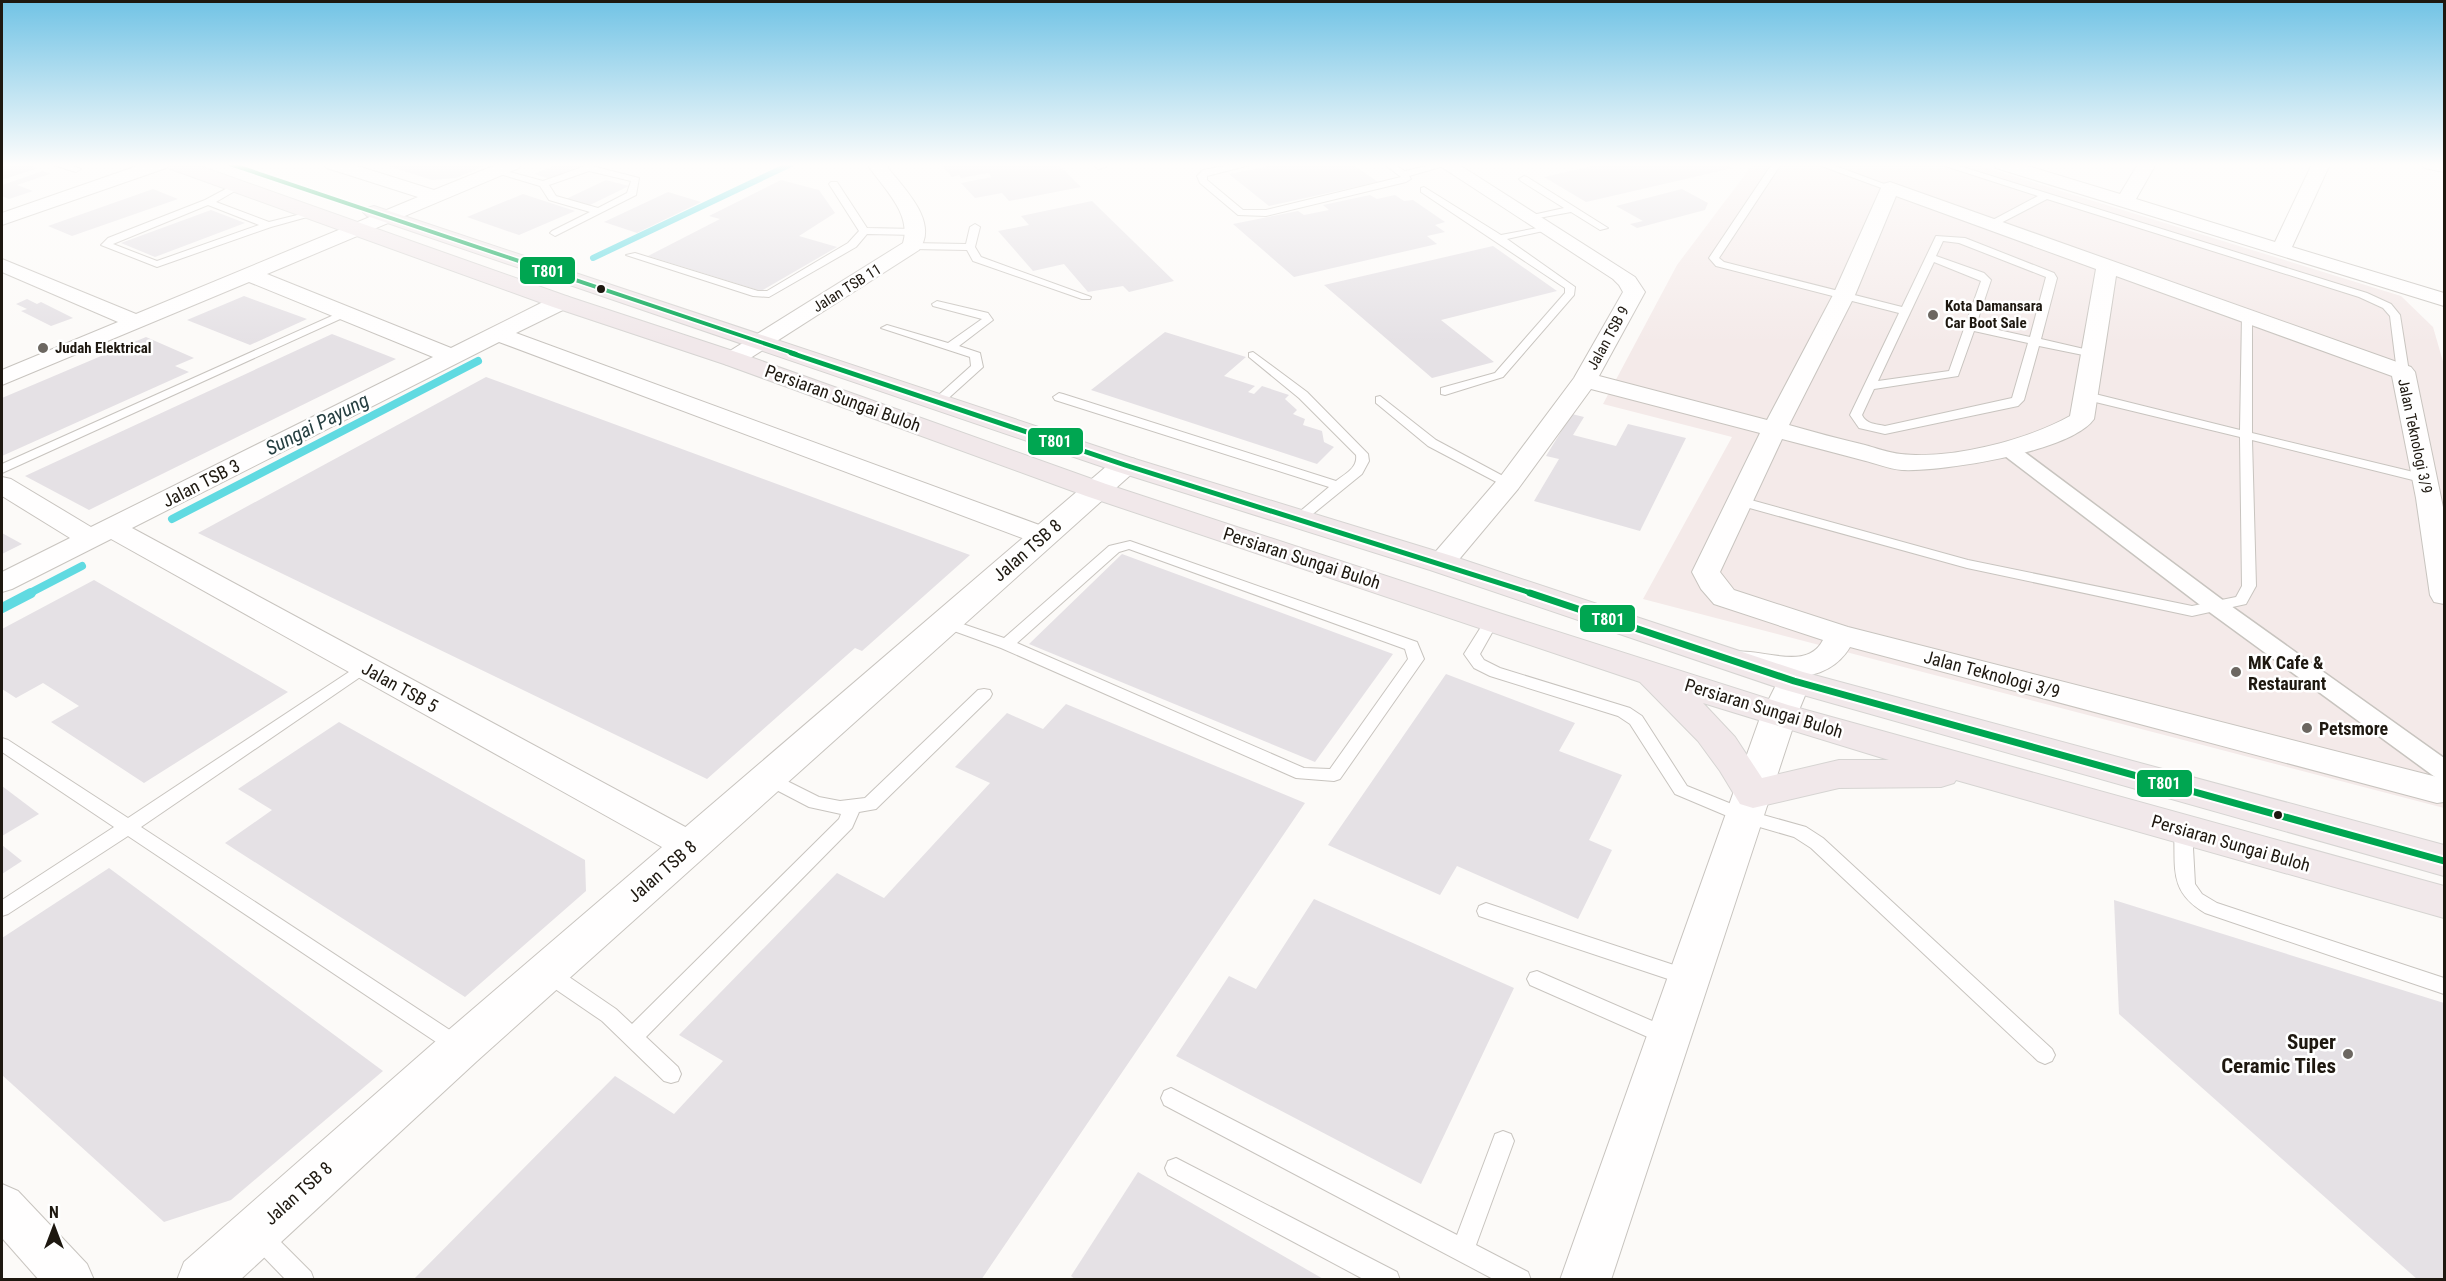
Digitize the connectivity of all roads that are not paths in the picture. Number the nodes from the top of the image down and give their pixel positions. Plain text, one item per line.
1 (153, 224) edge
2 (265, 224) edge
3 (273, 224) edge
4 (340, 224) edge
5 (371, 224) edge
6 (407, 224) edge
7 (573, 224) edge
8 (859, 224) edge
9 (914, 224) edge
10 (1477, 224) edge
11 (1536, 224) edge
12 (1539, 224) edge
13 (1596, 224) edge
14 (1737, 224) edge
15 (1875, 224) edge
16 (1992, 224) edge
17 (2135, 224) edge
18 (2196, 224) edge
19 (2293, 224) edge
20 (268, 225) junction
21 (975, 227) dead end
22 (1603, 228) dead end
23 (357, 230) junction
24 (864, 231) junction
25 (555, 233) dead end
26 (1500, 238) junction
27 (914, 239) junction
28 (970, 247) junction
29 (2281, 250) junction
30 (631, 255) dead end
31 (1931, 258) junction
32 (2, 265) edge
33 (2107, 266) junction
34 (250, 275) junction
35 (1844, 295) junction
36 (1086, 297) dead end
37 (2445, 300) edge
38 (561, 302) junction
39 (937, 304) dead end
40 (1906, 311) junction
41 (345, 313) junction
42 (2247, 316) junction
43 (136, 322) junction
44 (1969, 327) junction
45 (887, 328) dead end
46 (498, 334) junction
47 (761, 341) junction
48 (2034, 341) junction
49 (950, 347) junction
50 (2093, 354) junction
51 (1253, 356) dead end
52 (453, 357) junction
53 (733, 358) junction
54 (2403, 372) junction
55 (2, 378) edge
56 (1584, 380) junction
57 (1870, 386) junction
58 (1445, 391) dead end
59 (2087, 396) junction
60 (1059, 397) dead end
61 (1380, 400) dead end
62 (938, 401) junction
63 (1774, 430) junction
64 (2246, 435) junction
65 (2008, 449) junction
66 (1125, 465) junction
67 (2, 469) edge
68 (2433, 482) edge
69 (1509, 483) junction
70 (2, 485) edge
71 (1338, 486) junction
72 (1096, 490) junction
73 (1740, 501) junction
74 (1298, 519) junction
75 (101, 533) junction
76 (1043, 536) junction
77 (1441, 563) junction
78 (2, 583) edge
79 (2445, 596) edge
80 (2216, 606) junction
81 (1491, 622) junction
82 (945, 623) junction
83 (1841, 635) junction
84 (1006, 644) junction
85 (1717, 657) junction
86 (364, 667) junction
87 (1644, 670) junction
88 (984, 694) dead end
89 (1786, 698) junction
90 (2, 744) edge
91 (2445, 770) edge
92 (1979, 773) junction
93 (767, 778) junction
94 (2445, 789) edge
95 (1749, 805) junction
96 (852, 808) junction
97 (128, 827) junction
98 (2183, 830) junction
99 (690, 846) junction
100 (2445, 861) edge
101 (2445, 902) edge
102 (2, 909) edge
103 (1486, 911) dead end
104 (546, 972) junction
105 (1689, 978) junction
106 (1537, 980) dead end
107 (2445, 986) edge
108 (633, 1036) junction
109 (1669, 1037) junction
110 (460, 1047) junction
111 (2045, 1055) dead end
112 (671, 1074) dead end
113 (1171, 1098) dead end
114 (1503, 1141) dead end
115 (1176, 1168) dead end
116 (2, 1206) edge
117 (254, 1232) junction
118 (1463, 1250) junction
119 (71, 1280) edge
120 (201, 1280) edge
121 (303, 1280) edge
122 (1389, 1280) edge
123 (1520, 1280) edge
124 (1585, 1280) edge

1 - 20 lane
2 - 20 lane
3 - 20 lane
4 - 23 main road, Persiaran Sungai Buloh
5 - 23 street
6 - 47 main road, Persiaran Sungai Buloh
7 - 25 lane
8 - 24 lane
9 - 27 street
10 - 26 lane
11 - 26 lane
12 - 56 street, Jalan TSB 9
13 - 22 lane
14 - 35 lane
15 - 35 street, Jalan Teknologi 3/9
16 - 33 street, Jalan Teknologi 3/9
17 - 54 lane
18 - 29 street
19 - 29 street
21 - 28 lane
23 - 34 street
23 - 38 main road, Persiaran Sungai Buloh
24 - 27 lane
24 - 30 lane
26 - 58 lane
27 - 28 lane
27 - 47 street, Jalan TSB 11
28 - 36 lane
29 - 37 street
31 - 40 lane
31 - 44 lane
31 - 48 lane
32 - 43 street
33 - 42 street, Jalan Teknologi 3/9
33 - 50 street
34 - 41 street
34 - 43 street
35 - 40 lane
35 - 63 street, Jalan Teknologi 3/9
38 - 46 street, Jalan TSB 3
38 - 53 main road, Persiaran Sungai Buloh
39 - 49 lane
40 - 57 lane
41 - 52 street
41 - 67 lane
42 - 54 street, Jalan Teknologi 3/9
42 - 64 lane
43 - 55 street
44 - 48 lane
44 - 57 lane
45 - 49 lane
46 - 52 street, Jalan TSB 3
46 - 76 street
47 - 53 street, Jalan TSB 11
47 - 62 main road, Persiaran Sungai Buloh
48 - 50 lane
48 - 57 lane
49 - 62 lane
50 - 59 street
51 - 71 lane
52 - 75 street, Jalan TSB 3
53 - 72 main road, Persiaran Sungai Buloh
54 - 68 street, Jalan Teknologi 3/9
56 - 63 street
56 - 69 street, Jalan TSB 9
59 - 64 lane
59 - 65 street
60 - 71 lane
61 - 69 lane
62 - 66 main road, Persiaran Sungai Buloh
63 - 65 street
63 - 73 street, Jalan Teknologi 3/9
64 - 68 lane
64 - 80 lane
65 - 80 street
66 - 72 street, Jalan TSB 8
66 - 74 main road, Persiaran Sungai Buloh
68 - 79 street, Jalan Teknologi 3/9
69 - 77 street, Jalan TSB 9
70 - 75 street, Jalan TSB 5
71 - 74 lane
72 - 76 street, Jalan TSB 8
72 - 81 main road, Persiaran Sungai Buloh
73 - 80 lane
73 - 83 street, Jalan Teknologi 3/9
74 - 77 main road, Persiaran Sungai Buloh
75 - 78 street, Jalan TSB 3
75 - 86 street, Jalan TSB 5
76 - 82 street, Jalan TSB 8
77 - 85 main road, Persiaran Sungai Buloh
80 - 91 street
81 - 87 main road, Persiaran Sungai Buloh
81 - 95 lane
82 - 84 lane
82 - 93 street, Jalan TSB 8
83 - 85 street
83 - 94 street, Jalan Teknologi 3/9
84 - 84 lane
85 - 89 main road, Persiaran Sungai Buloh
86 - 97 lane
86 - 99 street, Jalan TSB 5
87 - 89 main road, Persiaran Sungai Buloh
87 - 95 main road
88 - 96 lane
89 - 92 main road, Persiaran Sungai Buloh
89 - 95 street
89 - 100 main road, Persiaran Sungai Buloh
90 - 97 lane
92 - 95 main road
92 - 98 main road, Persiaran Sungai Buloh
93 - 96 lane
93 - 99 street, Jalan TSB 8
95 - 105 street
95 - 111 lane
96 - 108 lane
97 - 102 lane
97 - 110 lane
98 - 101 main road, Persiaran Sungai Buloh
98 - 107 lane
99 - 104 street, Jalan TSB 8
103 - 105 lane
104 - 108 lane
104 - 110 street, Jalan TSB 8
105 - 109 street
106 - 109 lane
108 - 112 lane
109 - 124 street
110 - 117 street, Jalan TSB 8
113 - 118 lane
114 - 118 lane
115 - 122 lane
116 - 119 street
117 - 120 street, Jalan TSB 8
117 - 121 lane
118 - 123 lane

